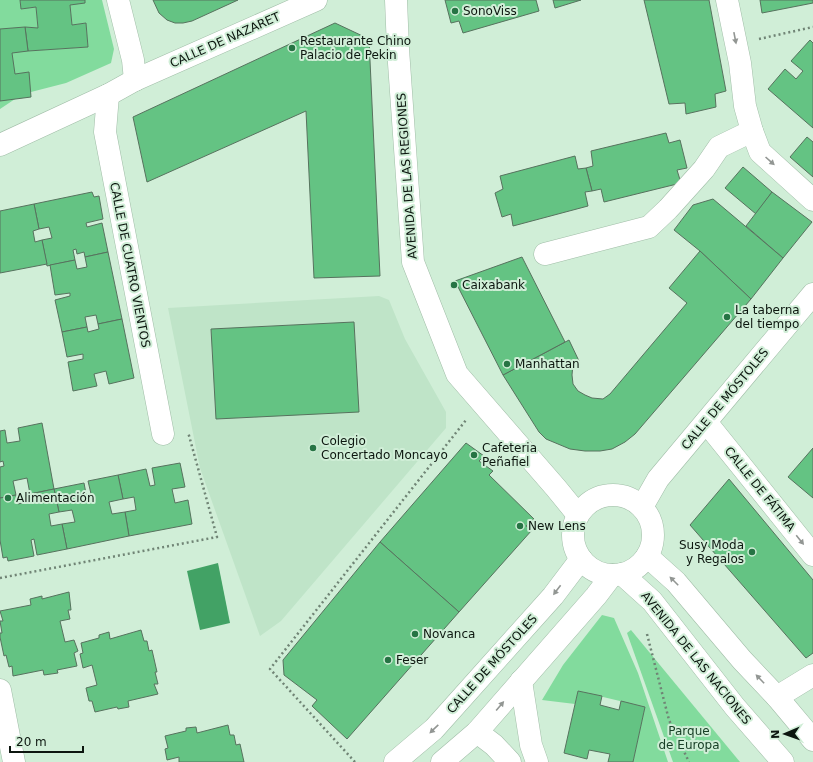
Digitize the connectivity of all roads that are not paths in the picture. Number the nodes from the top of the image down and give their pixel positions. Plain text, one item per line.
1 (118, 0) edge
2 (316, 0) edge
3 (396, 0) edge
4 (728, 0) edge
5 (135, 80) junction
6 (108, 95) junction
7 (752, 131) junction
8 (0, 145) edge
9 (813, 200) edge
10 (545, 254) dead end
11 (813, 294) edge
12 (706, 422) junction
13 (163, 434) road end
14 (642, 507) junction
15 (578, 516) junction
16 (813, 555) edge
17 (647, 556) junction
18 (581, 558) junction
19 (617, 575) junction
20 (813, 675) edge
21 (521, 681) junction
22 (0, 690) edge
23 (778, 697) junction
24 (477, 732) junction
25 (813, 740) edge
26 (14, 762) edge
27 (395, 762) edge
28 (442, 762) edge
29 (510, 762) edge
30 (537, 762) edge
31 (783, 762) edge

1 - 5 main road
2 - 5 main road, CALLE DE NAZARET
3 - 15 main road, AVENIDA DE LAS REGIONES
4 -> 7 main road
5 - 6 main road, CALLE DE NAZARET
6 - 8 main road, CALLE DE NAZARET
6 - 13 main road, CALLE DE CUATRO VIENTOS
7 -> 9 main road
7 - 10 main road
11 - 12 main road, CALLE DE MÓSTOLES
12 - 14 main road, CALLE DE MÓSTOLES
12 -> 16 main road, CALLE DE FÁTIMA
14 - 15 main road
14 - 17 main road
15 - 18 main road
17 - 19 main road
23 -> 17 main road
18 - 19 main road
18 -> 27 main road, CALLE DE MÓSTOLES
19 - 21 main road
19 - 31 main road, AVENIDA DE LAS NACIONES
20 - 23 main road
24 -> 21 main road
21 - 30 main road
22 - 26 main road
23 - 25 main road
24 - 28 main road
24 - 29 main road

